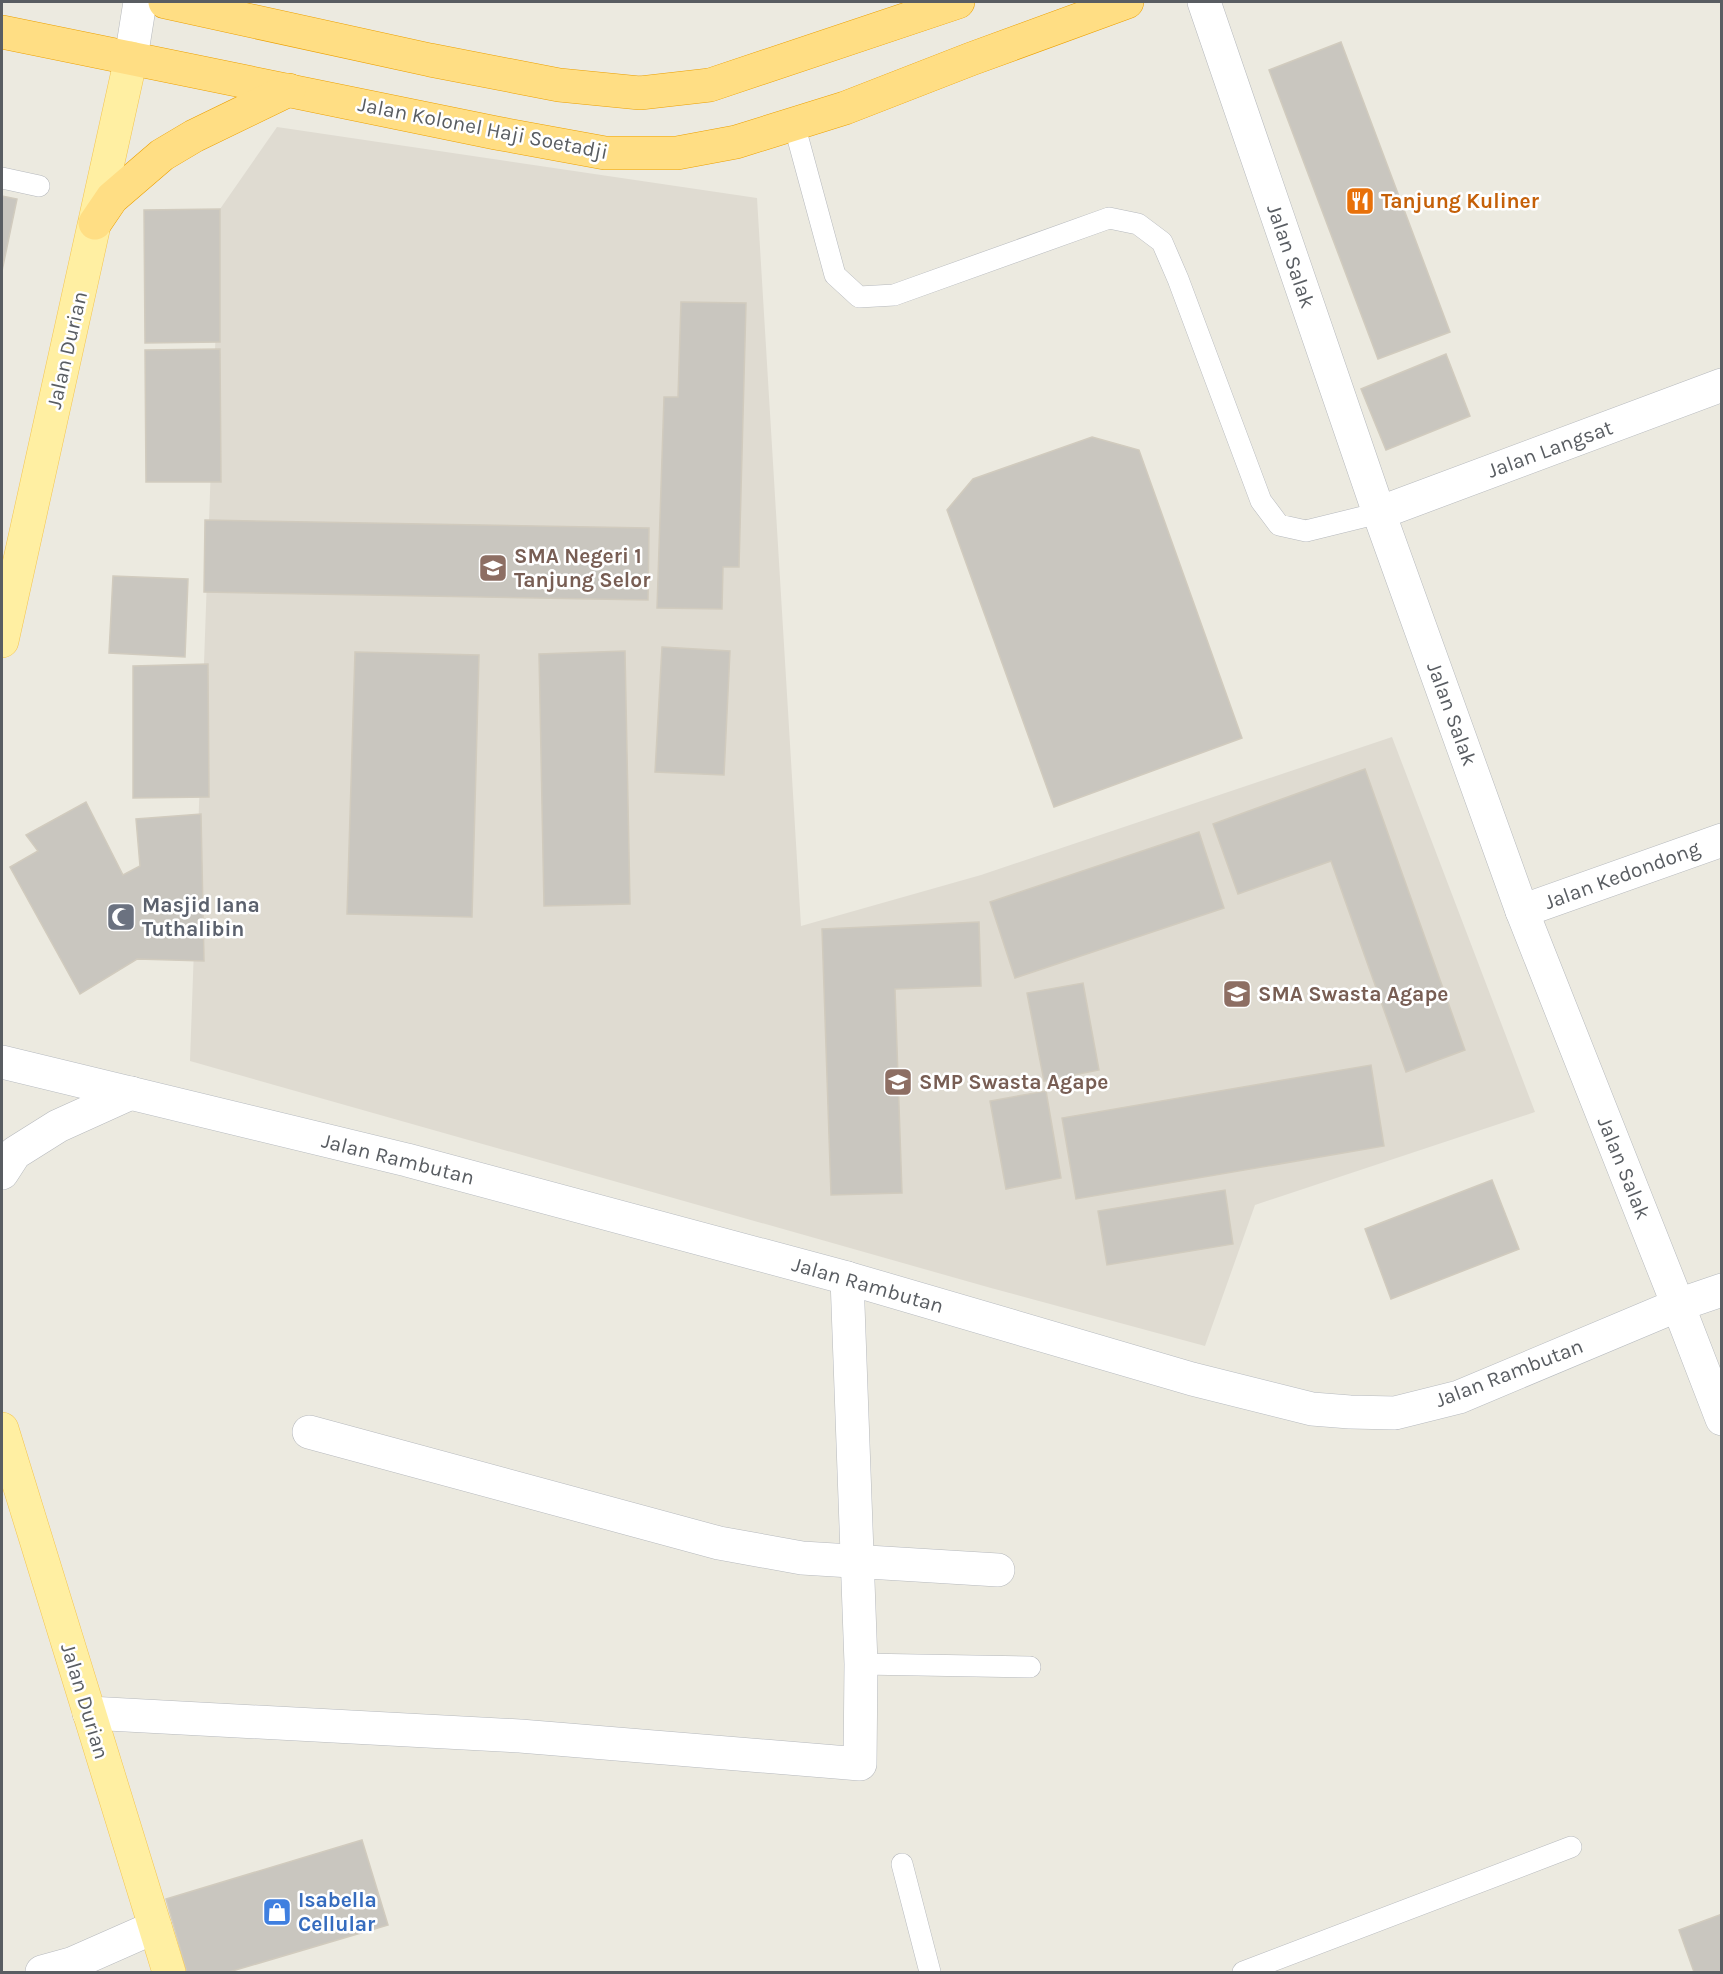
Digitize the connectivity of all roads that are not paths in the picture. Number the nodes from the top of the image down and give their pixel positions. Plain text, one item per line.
1 (140, 2) edge
2 (165, 2) edge
3 (958, 2) edge
4 (1126, 2) edge
5 (1204, 2) edge
6 (2, 32) edge
7 (132, 58) junction
8 (289, 90) junction
9 (794, 124) junction
10 (2, 178) edge
11 (39, 186) dead end
12 (95, 224) junction
13 (1722, 385) edge
14 (1379, 513) junction
15 (4, 621) edge
16 (1722, 840) edge
17 (1522, 911) junction
18 (2, 1062) edge
19 (131, 1093) junction
20 (2, 1173) edge
21 (847, 1278) junction
22 (1722, 1290) edge
23 (1678, 1305) junction
24 (1722, 1419) edge
25 (2, 1429) edge
26 (309, 1432) dead end
27 (858, 1562) junction
28 (998, 1570) dead end
29 (861, 1664) junction
30 (1030, 1667) dead end
31 (89, 1713) junction
32 (1571, 1847) dead end
33 (902, 1864) dead end
34 (154, 1927) junction
35 (42, 1972) edge
36 (168, 1972) edge
37 (930, 1972) edge
38 (1243, 1972) edge

1 - 7 street
2 - 3 highway
4 - 9 highway, Jalan Kolonel Haji Soetadji
5 - 14 street, Jalan Salak
6 - 7 highway, Jalan Kolonel Haji Soetadji
7 - 8 highway, Jalan Kolonel Haji Soetadji
7 - 12 main road, Jalan Durian
8 - 9 highway, Jalan Kolonel Haji Soetadji
8 - 12 highway
9 - 14 lane
10 - 11 lane
12 - 15 main road, Jalan Durian
13 - 14 street, Jalan Langsat
14 - 17 street, Jalan Salak
16 - 17 street, Jalan Kedondong
17 - 23 street, Jalan Salak
18 - 19 street, Jalan Rambutan
19 - 20 street
19 - 21 street, Jalan Rambutan
21 - 23 street, Jalan Rambutan
21 - 27 street
22 - 23 street, Jalan Rambutan
23 - 24 street, Jalan Salak
25 - 31 main road, Jalan Durian
26 - 27 street
27 - 28 street
27 - 29 street
29 - 30 lane
29 - 31 street
31 - 34 main road, Jalan Durian
32 - 38 lane
33 - 37 lane
34 - 35 street
34 - 36 main road, Jalan Durian

